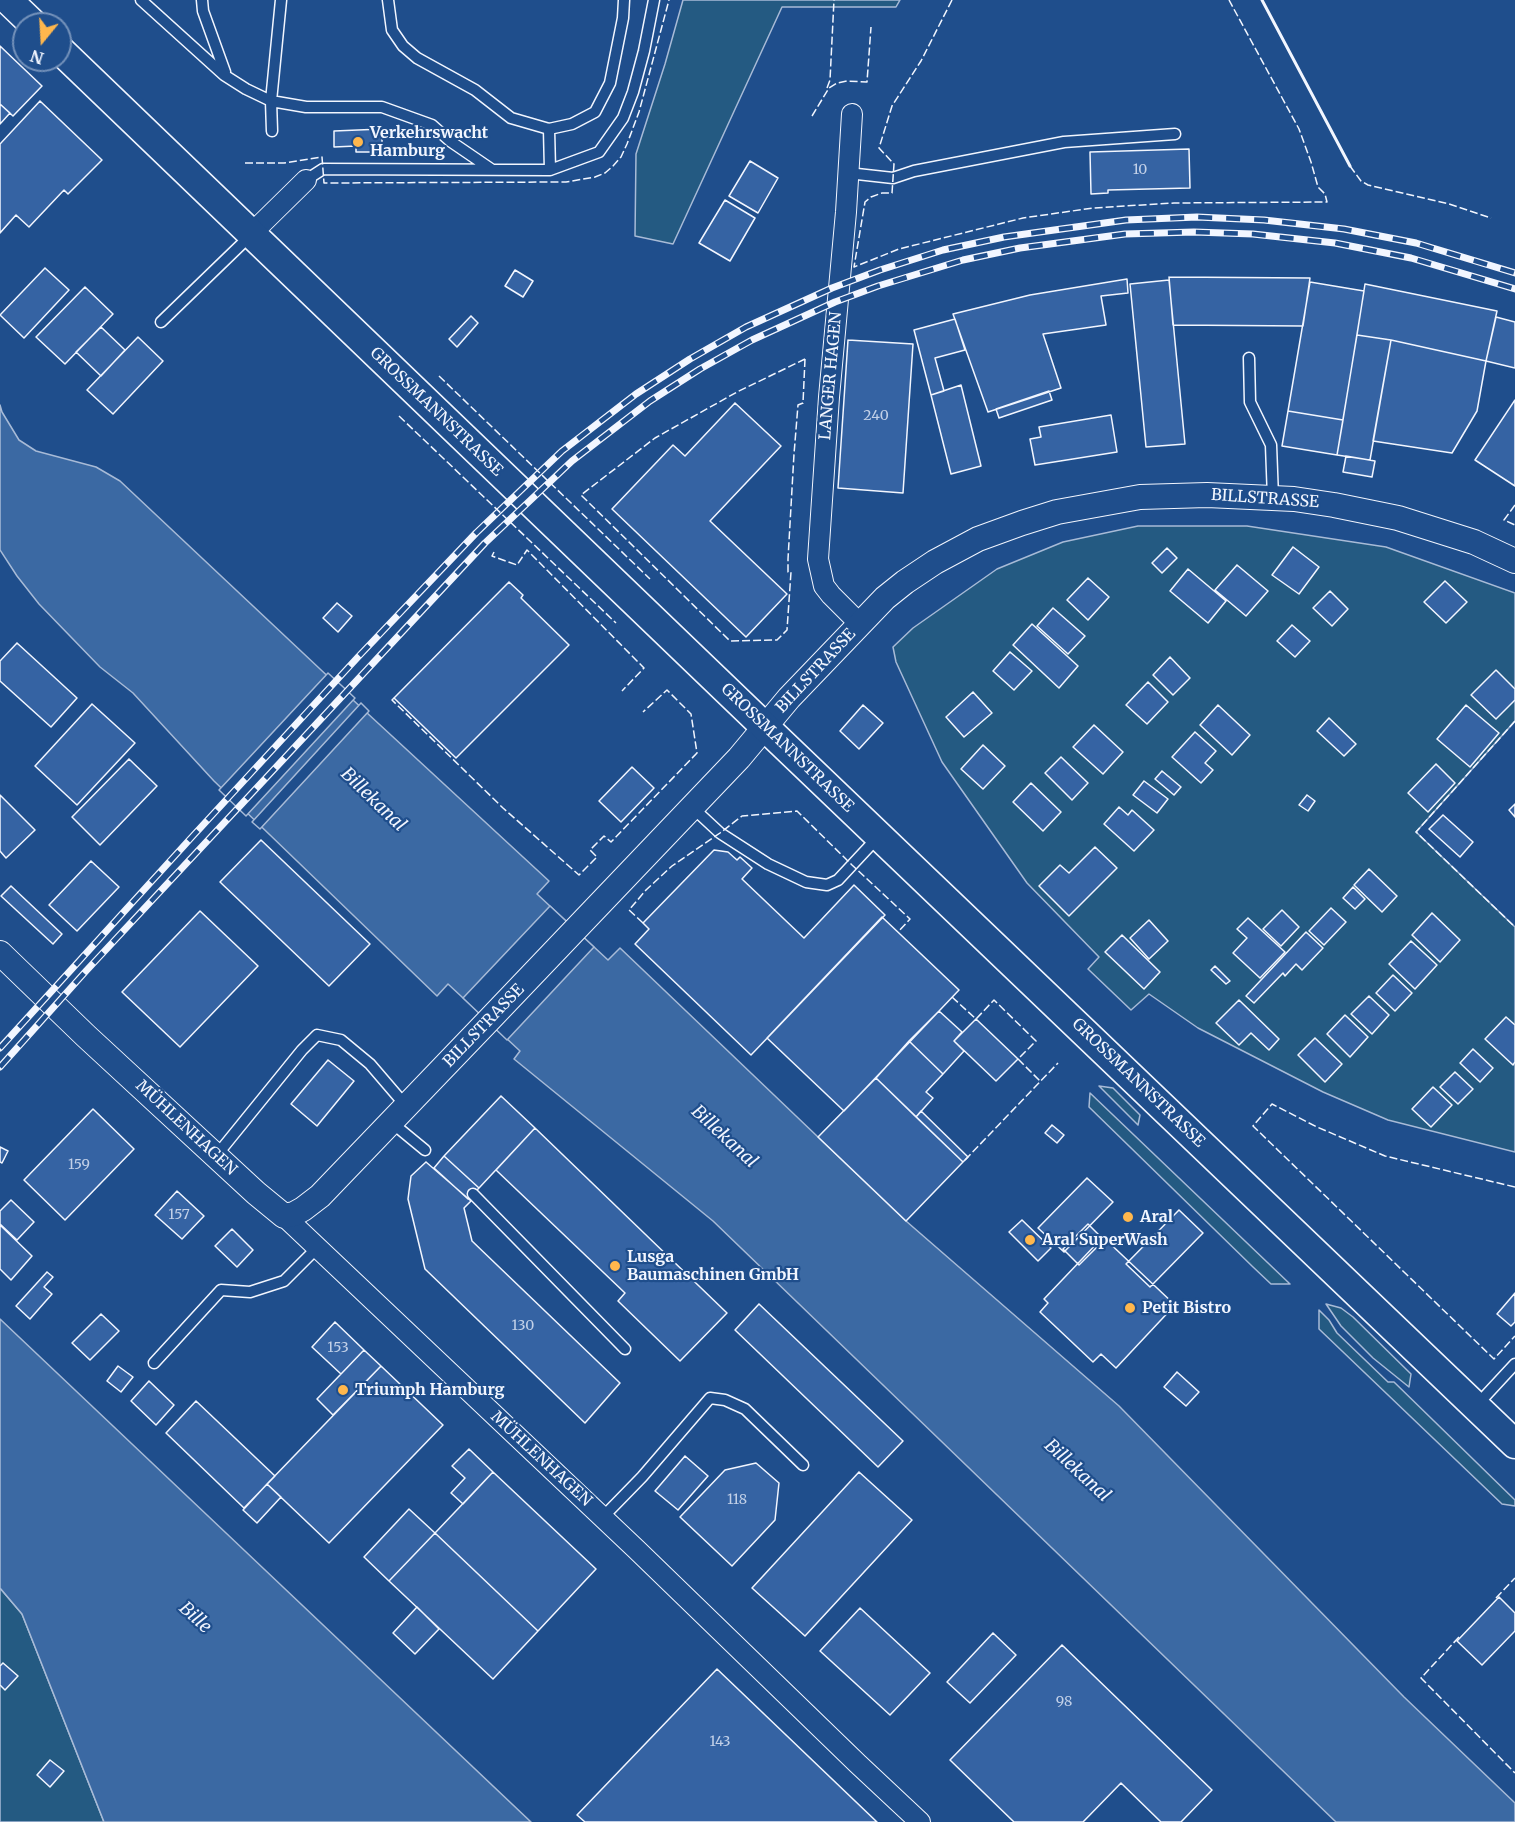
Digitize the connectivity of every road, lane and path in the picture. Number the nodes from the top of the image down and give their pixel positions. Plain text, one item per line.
1 (8, 0) edge
2 (141, 0) edge
3 (202, 0) edge
4 (281, 0) edge
5 (388, 0) edge
6 (624, 0) edge
7 (654, 0) edge
8 (20, 12) edge
9 (72, 62) edge
10 (224, 75) junction
11 (271, 101) junction
12 (852, 114) dead end
13 (549, 129) junction
14 (272, 131) dead end
15 (1175, 134) dead end
16 (491, 169) junction
17 (550, 170) junction
18 (848, 173) junction
19 (306, 180) joint
20 (251, 234) junction
21 (160, 322) dead end
22 (1249, 358) dead end
23 (1273, 498) junction
24 (1515, 561) edge
25 (860, 624) junction
26 (765, 728) junction
27 (692, 807) junction
28 (879, 836) junction
29 (0, 953) edge
30 (399, 1114) junction
31 (425, 1150) dead end
32 (216, 1156) junction
33 (473, 1194) dead end
34 (284, 1216) junction
35 (318, 1247) junction
36 (625, 1349) dead end
37 (154, 1363) dead end
38 (1515, 1364) edge
39 (1476, 1407) junction
40 (1515, 1444) edge
41 (803, 1465) dead end
42 (603, 1517) junction
43 (920, 1822) edge

1 - 8 main road
2 - 10 lane
3 - 10 lane
4 - 11 lane
5 - 13 lane
6 - 13 lane
7 - 17 lane
9 - 20 main road, GROSSMANNSTRASSE
10 - 11 lane
11 - 14 lane
11 - 16 lane
12 - 18 street, LANGER HAGEN
13 - 17 lane
15 - 18 lane
16 - 17 lane
16 - 19 lane
18 - 25 street, LANGER HAGEN
19 - 20 street
20 - 21 lane
20 - 26 main road, GROSSMANNSTRASSE
22 - 23 lane
23 - 24 street, BILLSTRASSE
23 - 25 street, BILLSTRASSE
25 - 26 street, BILLSTRASSE
26 - 27 street, BILLSTRASSE
26 - 28 main road, GROSSMANNSTRASSE
27 - 28 lane
27 - 30 street, BILLSTRASSE
28 - 39 main road, GROSSMANNSTRASSE
29 - 32 street, MÜHLENHAGEN
30 - 31 lane
30 - 32 lane
30 - 34 street, BILLSTRASSE
32 - 34 street, MÜHLENHAGEN
33 - 36 lane
34 - 35 street, MÜHLENHAGEN
35 - 37 lane
35 - 42 street, MÜHLENHAGEN
38 - 39 lane
39 - 40 main road, GROSSMANNSTRASSE
41 - 42 lane
42 - 43 street, MÜHLENHAGEN

